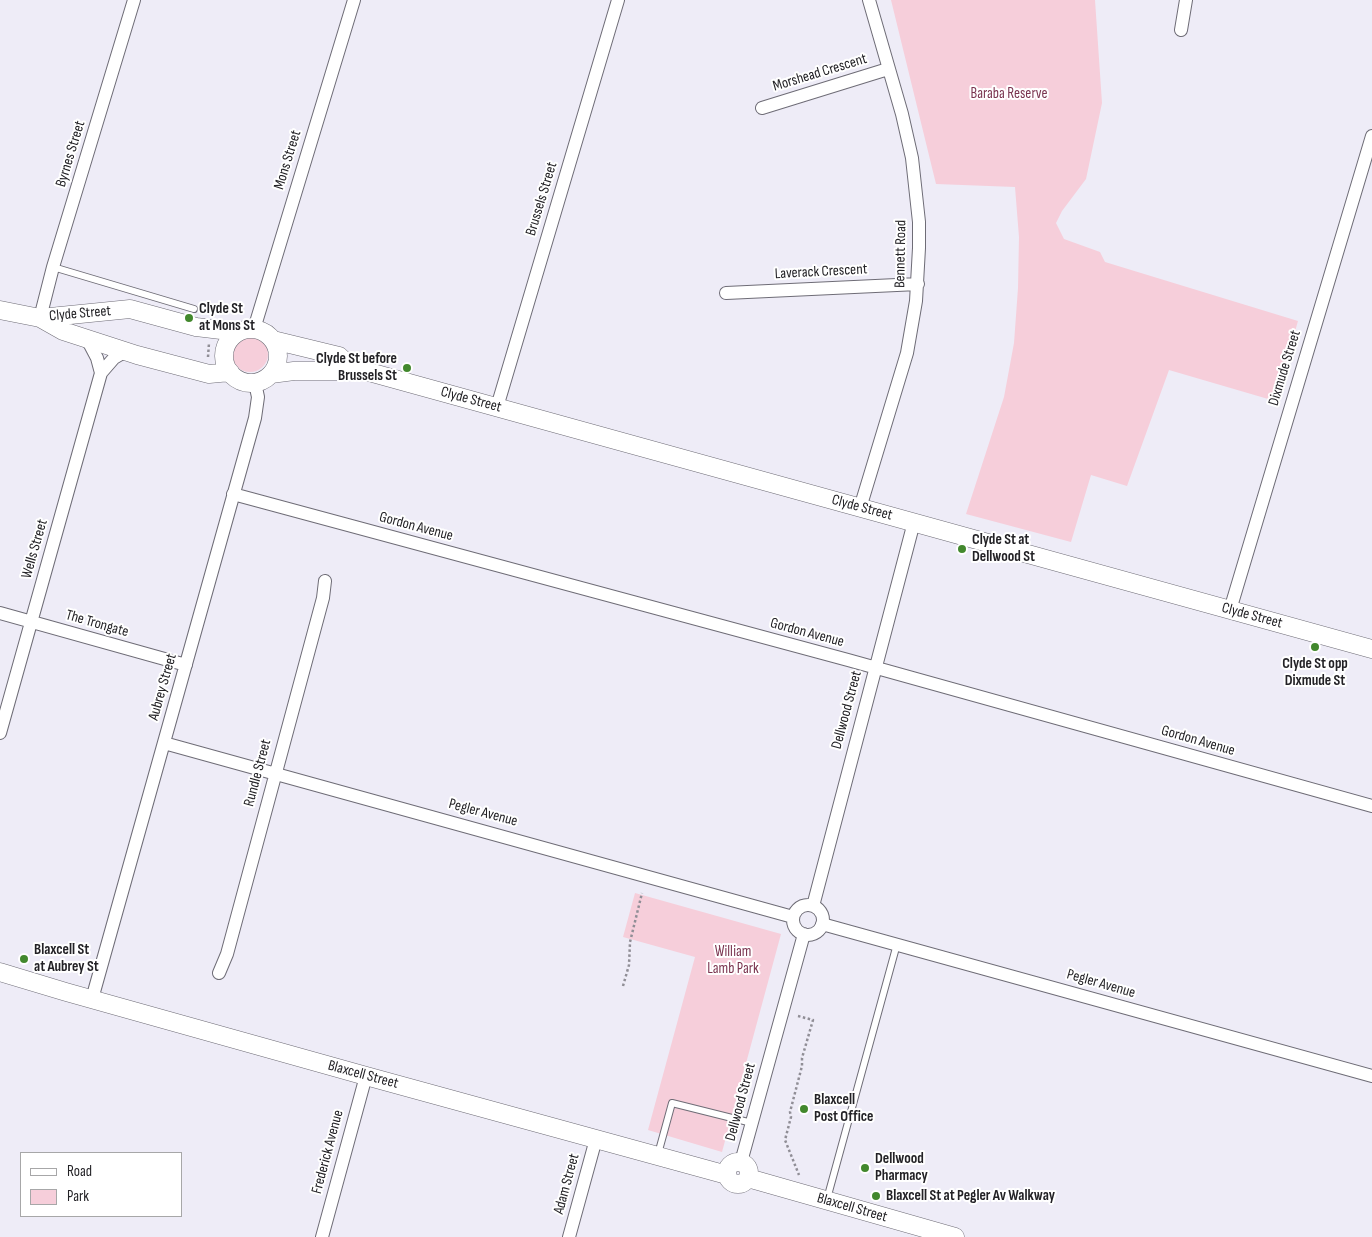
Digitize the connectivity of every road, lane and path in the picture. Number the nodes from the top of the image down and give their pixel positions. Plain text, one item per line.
1 (134, 0) edge
2 (354, 0) edge
3 (618, 0) edge
4 (868, 0) edge
5 (1186, 0) edge
6 (1181, 30) dead end
7 (888, 69) junction
8 (762, 108) dead end
9 (1372, 136) edge
10 (53, 267) junction
11 (918, 284) junction
12 (726, 293) dead end
13 (194, 309) dead end
14 (0, 310) edge
15 (40, 318) junction
16 (246, 330) junction
17 (212, 336) dead end
18 (87, 339) junction
19 (273, 340) junction
20 (126, 351) junction
21 (208, 364) dead end
22 (351, 367) junction
23 (230, 372) junction
24 (101, 373) junction
25 (271, 374) junction
26 (255, 382) junction
27 (497, 407) junction
28 (233, 494) junction
29 (860, 508) junction
30 (914, 522) junction
31 (325, 581) dead end
32 (1230, 610) junction
33 (0, 614) edge
34 (32, 622) junction
35 (1372, 649) edge
36 (186, 665) junction
37 (875, 668) junction
38 (0, 733) edge
39 (164, 743) junction
40 (275, 773) junction
41 (1372, 806) edge
42 (642, 893) dead end
43 (813, 906) junction
44 (793, 916) junction
45 (822, 924) junction
46 (804, 934) junction
47 (897, 944) junction
48 (0, 972) edge
49 (219, 972) dead end
50 (623, 986) dead end
51 (92, 999) junction
52 (798, 1016) dead end
53 (366, 1076) junction
54 (1372, 1076) edge
55 (752, 1123) junction
56 (596, 1139) junction
57 (658, 1155) junction
58 (741, 1162) junction
59 (727, 1175) junction
60 (799, 1175) dead end
61 (748, 1178) junction
62 (826, 1200) junction
63 (322, 1237) edge
64 (569, 1237) edge
65 (955, 1237) edge

1 - 10 street, Byrnes Street
2 - 16 street, Mons Street
3 - 27 street, Brussels Street
4 - 7 street, Bennett Road
5 - 6 street
7 - 8 street, Morshead Crescent
7 - 11 street, Bennett Road
9 - 32 street, Dixmude Street
10 - 13 lane
10 - 15 street, Byrnes Street
11 - 12 street, Laverack Crescent
11 - 29 street, Bennett Road
14 - 15 main road, Clyde Street
15 - 16 main road, Clyde Street
15 - 18 main road, Clyde Street
16 - 19 main road
16 - 23 main road
17 - 21 path
18 - 20 main road, Clyde Street
18 - 24 street
19 - 22 main road, Clyde Street
19 - 25 main road
20 - 23 main road, Clyde Street
20 - 24 street, Wells Street
22 - 25 main road, Clyde Street
22 - 27 main road, Clyde Street
23 - 26 main road
24 - 34 street, Wells Street
25 - 26 main road
26 - 28 street, Aubrey Street
27 - 29 main road, Clyde Street
28 - 36 street, Aubrey Street
28 - 37 street, Gordon Avenue
29 - 30 main road, Clyde Street
30 - 32 main road, Clyde Street
30 - 37 street, Dellwood Street
31 - 40 street, Rundle Street
32 - 35 main road, Clyde Street
33 - 34 street, The Trongate
34 - 36 street, The Trongate
34 - 38 street, Wells Street
36 - 39 street, Aubrey Street
37 - 41 street, Gordon Avenue
37 - 43 street, Dellwood Street
39 - 40 street, Pegler Avenue
39 - 51 street, Aubrey Street
40 - 44 street, Pegler Avenue
40 - 49 street, Rundle Street
42 - 50 path
43 - 44 street
43 - 45 street
44 - 46 street
45 - 46 street
45 - 47 street, Pegler Avenue
46 - 55 street, Dellwood Street
47 - 54 street, Pegler Avenue
47 - 62 lane
48 - 51 main road, Blaxcell Street
51 - 53 main road, Blaxcell Street
52 - 60 path
53 - 56 main road, Blaxcell Street
53 - 63 street, Frederick Avenue
55 - 57 lane
55 - 58 street, Dellwood Street
56 - 57 main road, Blaxcell Street
56 - 64 street, Adam Street
57 - 59 main road, Blaxcell Street
58 - 59 main road
58 - 61 main road
59 - 61 main road
61 - 62 main road, Blaxcell Street
62 - 65 main road, Blaxcell Street

